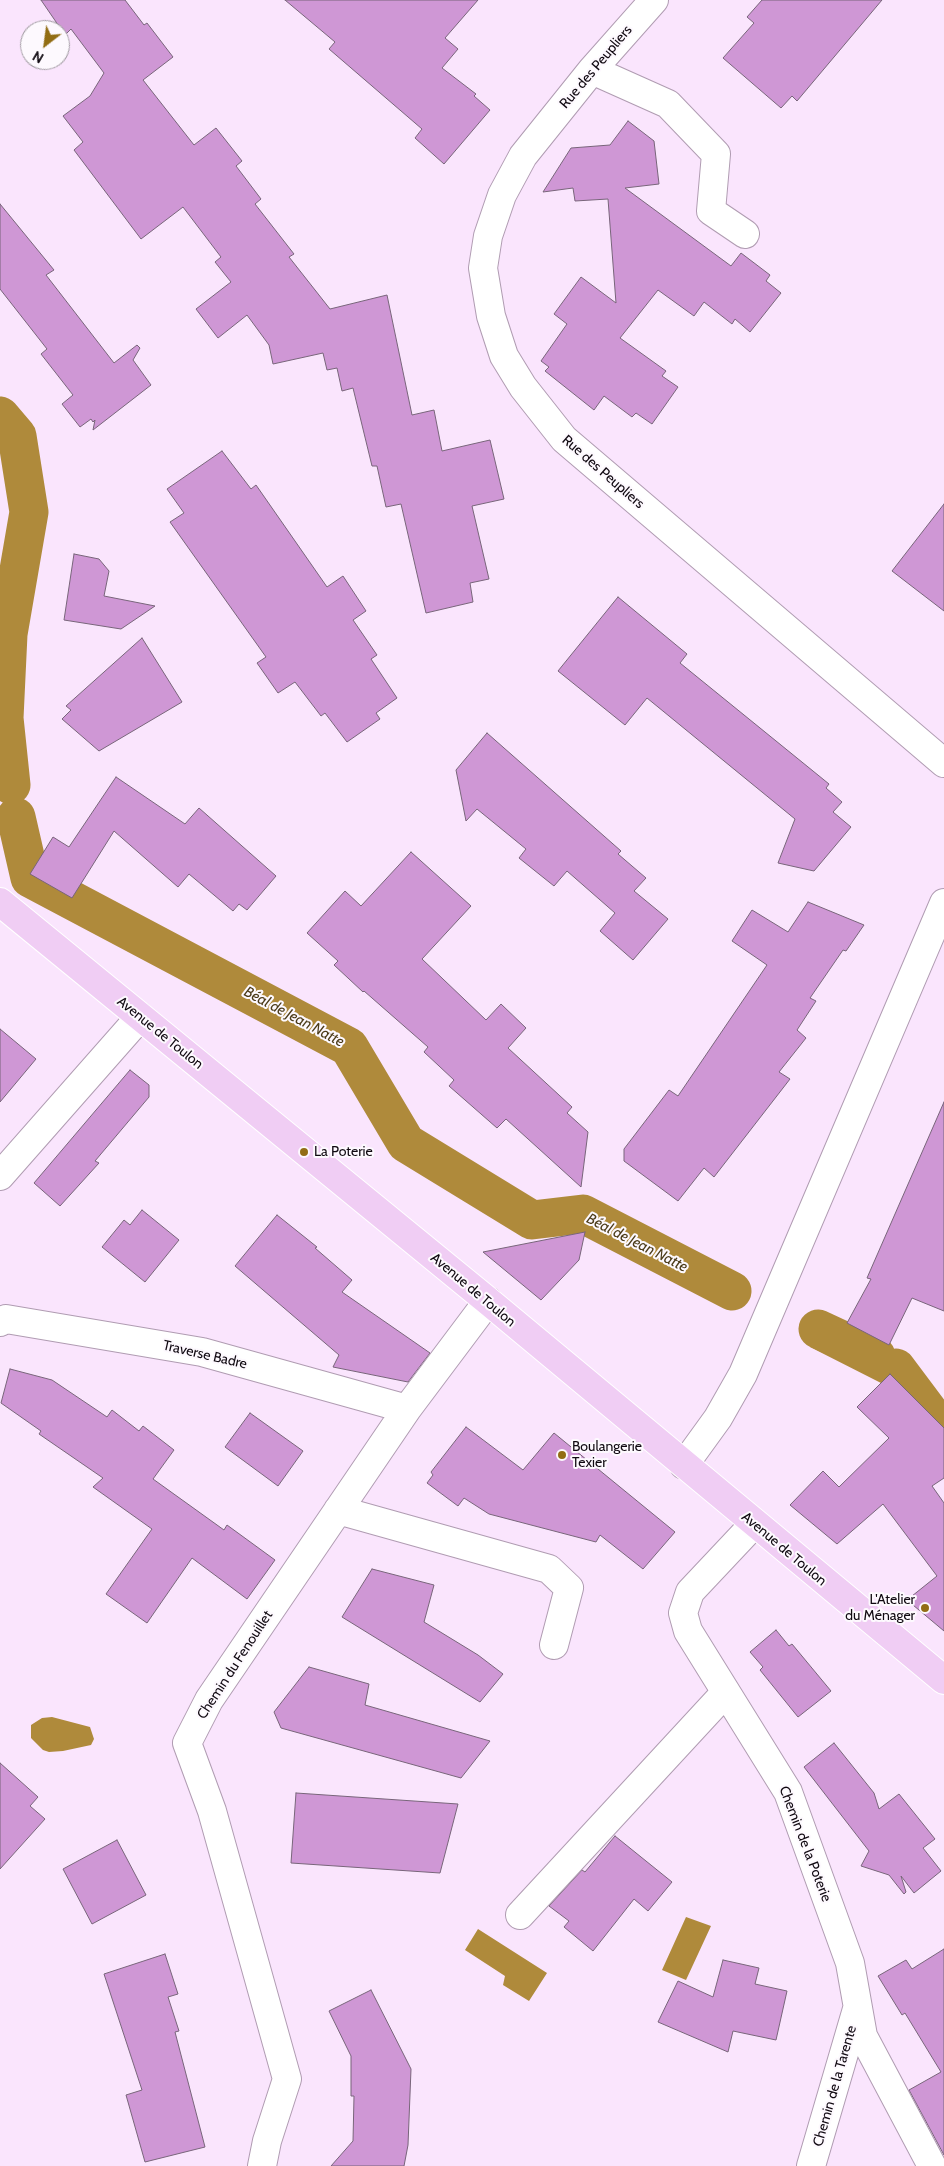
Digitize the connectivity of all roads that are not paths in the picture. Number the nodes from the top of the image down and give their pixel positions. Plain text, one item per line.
1 (654, 0) edge
2 (592, 70) junction
3 (745, 234) dead end
4 (944, 763) edge
5 (0, 902) edge
6 (944, 903) edge
7 (140, 1017) junction
8 (0, 1176) edge
9 (488, 1301) junction
10 (0, 1322) edge
11 (407, 1409) junction
12 (684, 1465) junction
13 (338, 1510) junction
14 (754, 1524) junction
15 (554, 1645) dead end
16 (944, 1680) edge
17 (726, 1692) junction
18 (520, 1915) dead end
19 (858, 2006) junction
20 (262, 2166) edge
21 (811, 2166) edge
22 (932, 2166) edge

1 - 2 street, Rue des Peupliers
2 - 3 street
2 - 4 street, Rue des Peupliers
5 - 7 main road, Avenue de Toulon
6 - 12 street
7 - 8 street
7 - 9 main road, Avenue de Toulon
9 - 11 street, Chemin du Fenouillet
9 - 12 main road, Avenue de Toulon
10 - 11 street, Traverse Badre
11 - 13 street, Chemin du Fenouillet
12 - 14 main road, Avenue de Toulon
13 - 15 street
13 - 20 street, Chemin du Fenouillet
14 - 16 main road, Avenue de Toulon
14 - 17 street, Chemin de la Poterie
17 - 18 street
17 - 19 street, Chemin de la Poterie
19 - 21 street, Chemin de la Tarente
19 - 22 street, Chemin de la Poterie

